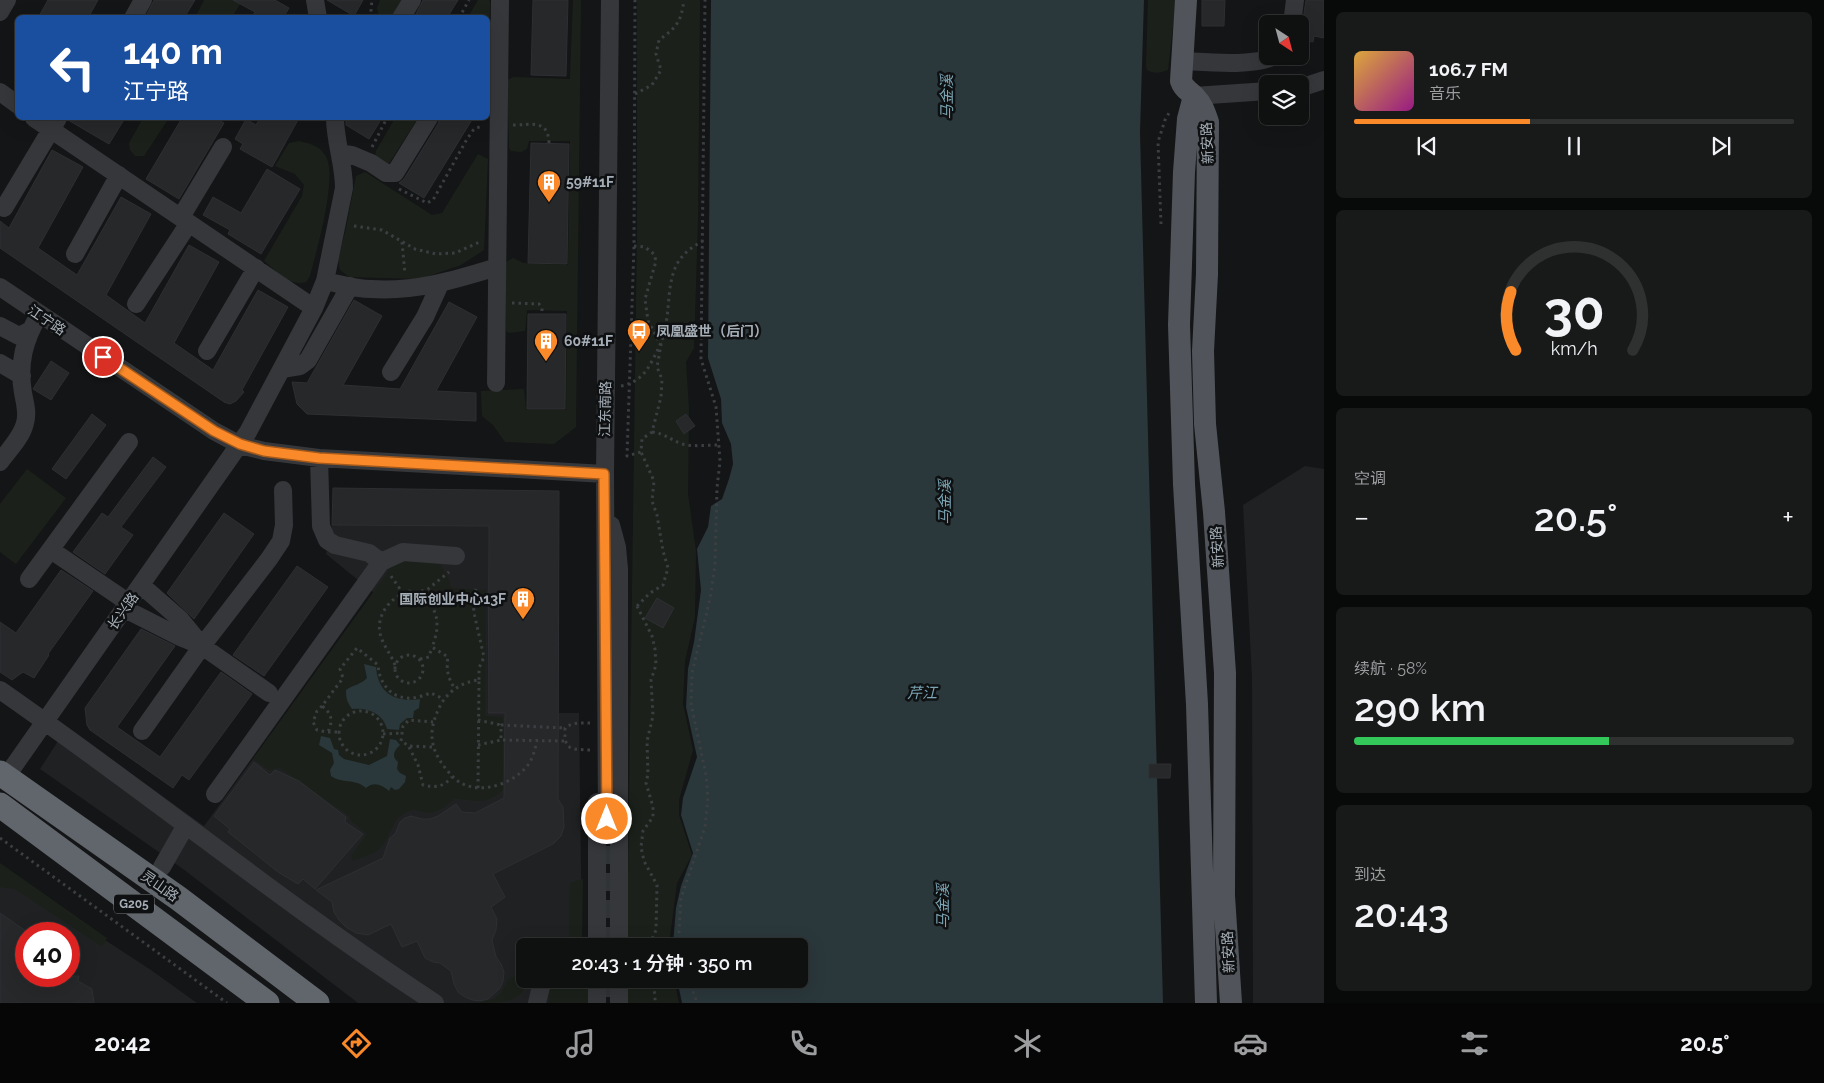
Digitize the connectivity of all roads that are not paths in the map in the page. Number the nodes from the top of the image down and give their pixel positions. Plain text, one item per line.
1 (7, 0) edge
2 (143, 0) edge
3 (315, 0) edge
4 (412, 0) edge
5 (500, 0) edge
6 (610, 0) edge
7 (1186, 0) edge
8 (1295, 0) edge
9 (0, 12) edge
10 (134, 15) edge
11 (318, 15) edge
12 (404, 15) edge
13 (1293, 15) edge
14 (1182, 61) junction
15 (1259, 61) edge
16 (1324, 80) edge
17 (1309, 85) edge
18 (0, 92) edge
19 (1259, 92) edge
20 (1194, 96) junction
21 (15, 103) edge
22 (41, 120) edge
23 (428, 120) edge
24 (332, 122) edge
25 (54, 124) edge
26 (223, 146) dead end
27 (341, 154) junction
28 (119, 175) junction
29 (4, 208) dead end
30 (185, 220) junction
31 (75, 254) dead end
32 (497, 267) junction
33 (256, 268) junction
34 (325, 281) junction
35 (440, 284) junction
36 (350, 286) junction
37 (0, 288) edge
38 (136, 304) dead end
39 (314, 308) junction
40 (39, 315) junction
41 (0, 326) edge
42 (30, 332) junction
43 (208, 351) dead end
44 (0, 363) edge
45 (282, 369) junction
46 (391, 372) dead end
47 (22, 376) junction
48 (496, 383) dead end
49 (129, 442) dead end
50 (240, 444) junction
51 (319, 458) junction
52 (0, 462) edge
53 (604, 474) junction
54 (283, 490) dead end
55 (604, 499) junction
56 (51, 550) junction
57 (456, 556) road end
58 (381, 562) junction
59 (30, 579) dead end
60 (141, 586) junction
61 (127, 606) junction
62 (202, 646) junction
63 (0, 690) edge
64 (268, 693) dead end
65 (45, 721) junction
66 (142, 731) dead end
67 (3, 775) edge
68 (215, 794) dead end
69 (0, 805) edge
70 (607, 819) tunnel mouth
71 (186, 825) junction
72 (162, 867) dead end
73 (597, 938) edge
74 (619, 938) edge
75 (541, 988) edge
76 (597, 988) edge
77 (619, 988) edge
78 (267, 1003) edge
79 (317, 1003) edge
80 (434, 1003) edge
81 (537, 1003) edge
82 (597, 1003) edge
83 (619, 1003) edge
84 (1206, 1003) edge
85 (1231, 1003) edge

1 - 9 street
2 - 10 street
3 - 11 street
4 - 12 street
5 - 32 street
6 - 53 street, 江东南路
7 - 14 main road, 新安路
8 - 13 street
14 - 15 street
14 - 20 main road, 新安路
16 - 17 street
18 - 21 street
19 - 20 street
20 - 84 main road, 新安路
20 - 85 main road, 新安路
22 - 25 street
23 - 27 street
24 - 27 street, 长兴路
25 - 28 street
25 - 29 street
26 - 30 street
27 - 34 street, 长兴路
28 - 30 street
28 - 31 street
30 - 33 street
30 - 38 street
32 - 35 street
32 - 48 street
33 - 39 street
33 - 43 street
34 - 36 street
34 - 39 street, 长兴路
35 - 36 street
35 - 46 street
36 - 45 street
37 - 40 street, 江宁路
39 - 45 street, 长兴路
40 - 42 street
40 - 50 street, 江宁路
41 - 42 street
42 - 47 street
44 - 47 street
45 - 50 street, 长兴路
47 - 52 street
49 - 56 street
50 - 51 street, 江宁路
50 - 60 street, 长兴路
51 - 53 street, 江宁路
51 - 58 street
53 - 55 street, 江东南路
54 - 62 street
55 - 70 street, 江东南路
55 - 73 street
55 - 74 street
56 - 59 street
56 - 61 street
57 - 58 street
58 - 68 street
60 - 61 street, 长兴路
60 - 62 street
61 - 62 street
61 - 65 street, 长兴路
62 - 64 street
62 - 66 street
63 - 65 street
65 - 67 street, 长兴路
65 - 71 street
67 - 79 highway, 灵山路
69 - 78 highway, G205
71 - 72 street
71 - 80 street
75 - 81 street
76 - 82 street
77 - 83 street

